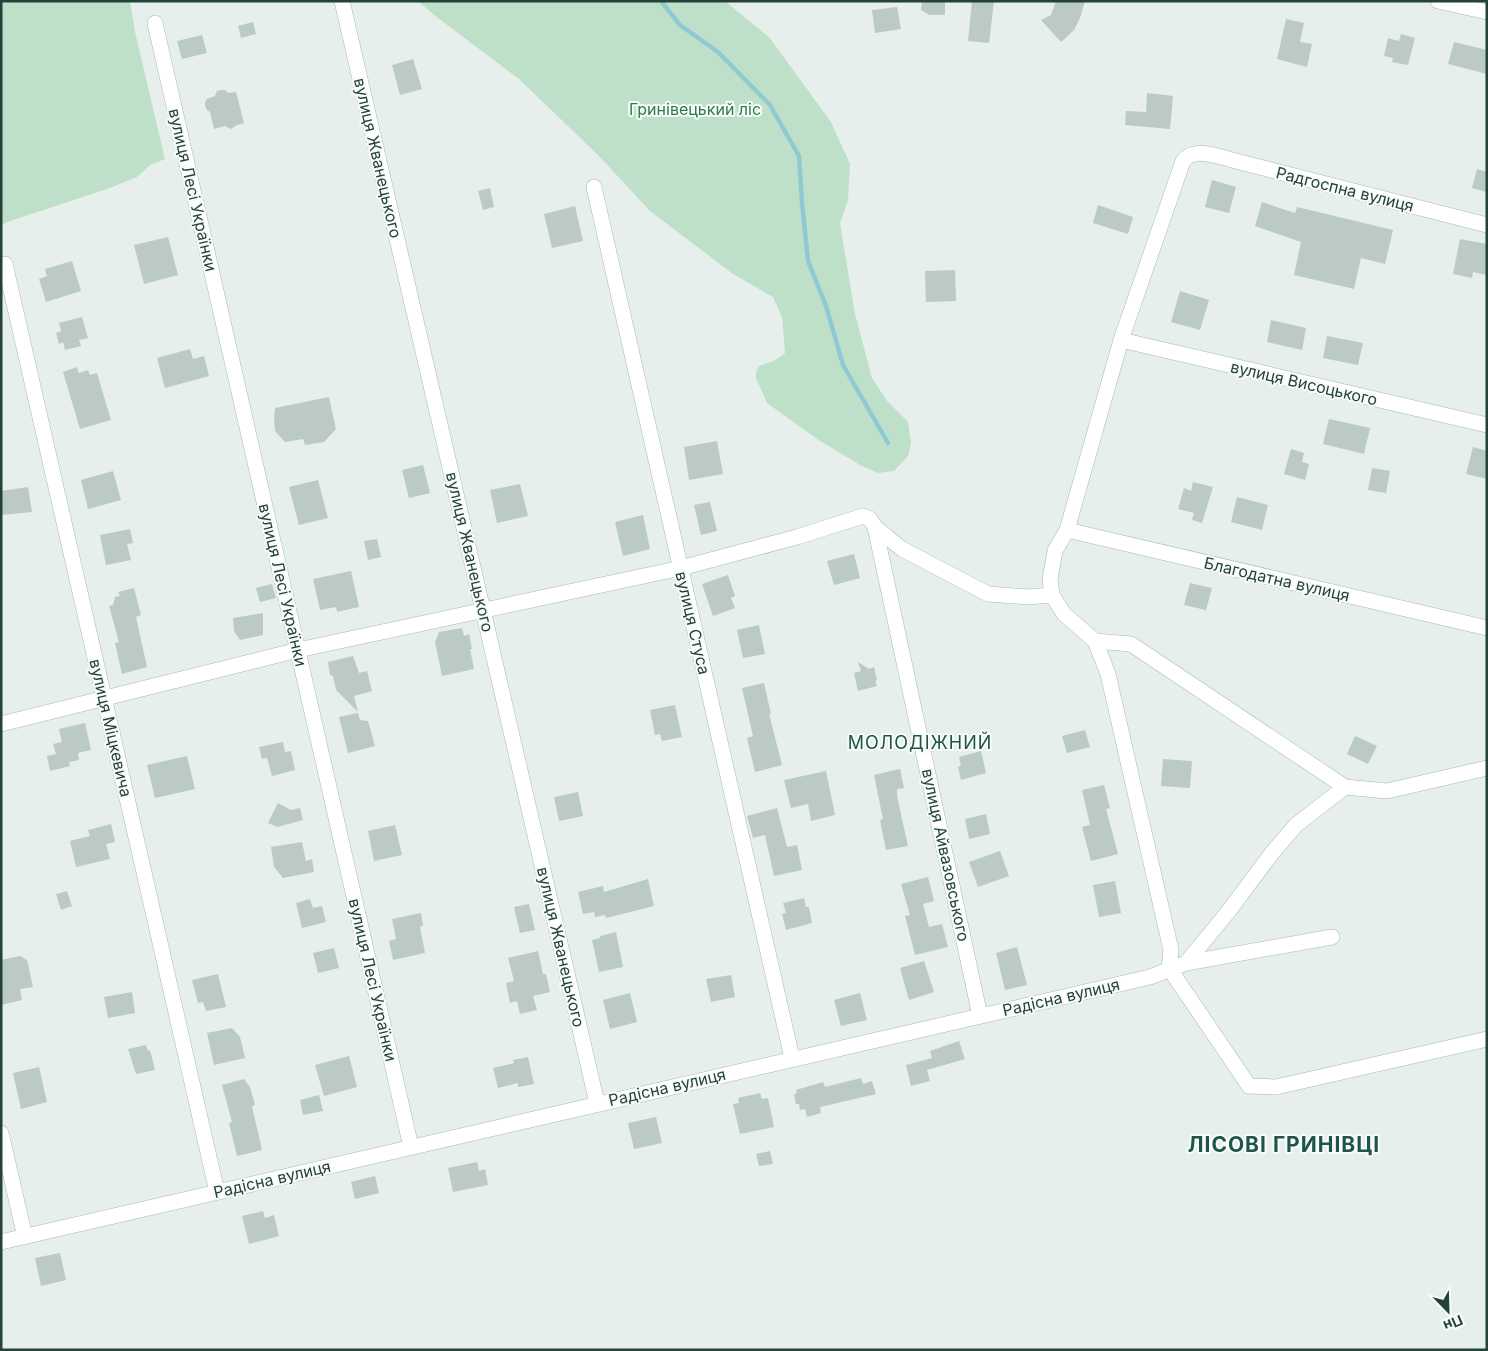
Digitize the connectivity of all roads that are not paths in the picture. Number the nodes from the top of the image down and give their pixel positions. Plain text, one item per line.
1 (342, 1) edge
2 (1438, 1) edge
3 (1487, 12) edge
4 (155, 23) dead end
5 (594, 187) dead end
6 (1487, 225) edge
7 (5, 264) dead end
8 (1122, 340) junction
9 (1487, 425) edge
10 (872, 523) junction
11 (1067, 530) junction
12 (681, 568) junction
13 (1052, 595) junction
14 (483, 610) junction
15 (1487, 628) edge
16 (1095, 641) junction
17 (298, 650) junction
18 (104, 697) junction
19 (1, 724) edge
20 (1487, 768) edge
21 (1345, 787) junction
22 (1332, 937) dead end
23 (1186, 962) junction
24 (1169, 968) junction
25 (980, 1016) junction
26 (1487, 1039) edge
27 (792, 1058) junction
28 (597, 1103) junction
29 (1, 1133) edge
30 (411, 1147) junction
31 (217, 1192) junction
32 (24, 1237) junction
33 (1, 1242) edge

1 - 14 street, вулиця Жванецького
2 - 3 street
4 - 17 street, вулиця Лесі Українки
5 - 12 street, вулиця Стуса
6 - 8 street, Радгоспна вулиця
7 - 18 street, вулиця Міцкевича
8 - 9 street, вулиця Висоцького
8 - 11 street
10 - 12 street
10 - 13 street
10 - 25 street, вулиця Айвазовського
11 - 13 street
11 - 15 street, Благодатна вулиця
12 - 14 street
12 - 27 street, вулиця Стуса
13 - 16 street
14 - 17 street
14 - 28 street, вулиця Жванецького
16 - 21 street
16 - 24 street
17 - 18 street
17 - 30 street, вулиця Лесі Українки
18 - 19 street
18 - 31 street, вулиця Міцкевича
20 - 21 street
21 - 23 street
22 - 23 street, Радісна вулиця
23 - 24 street, Радісна вулиця
24 - 25 street, Радісна вулиця
24 - 26 street
25 - 27 street, Радісна вулиця
27 - 28 street, Радісна вулиця
28 - 30 street, Радісна вулиця
29 - 32 street
30 - 31 street, Радісна вулиця
31 - 32 street, Радісна вулиця
32 - 33 street, Радісна вулиця

